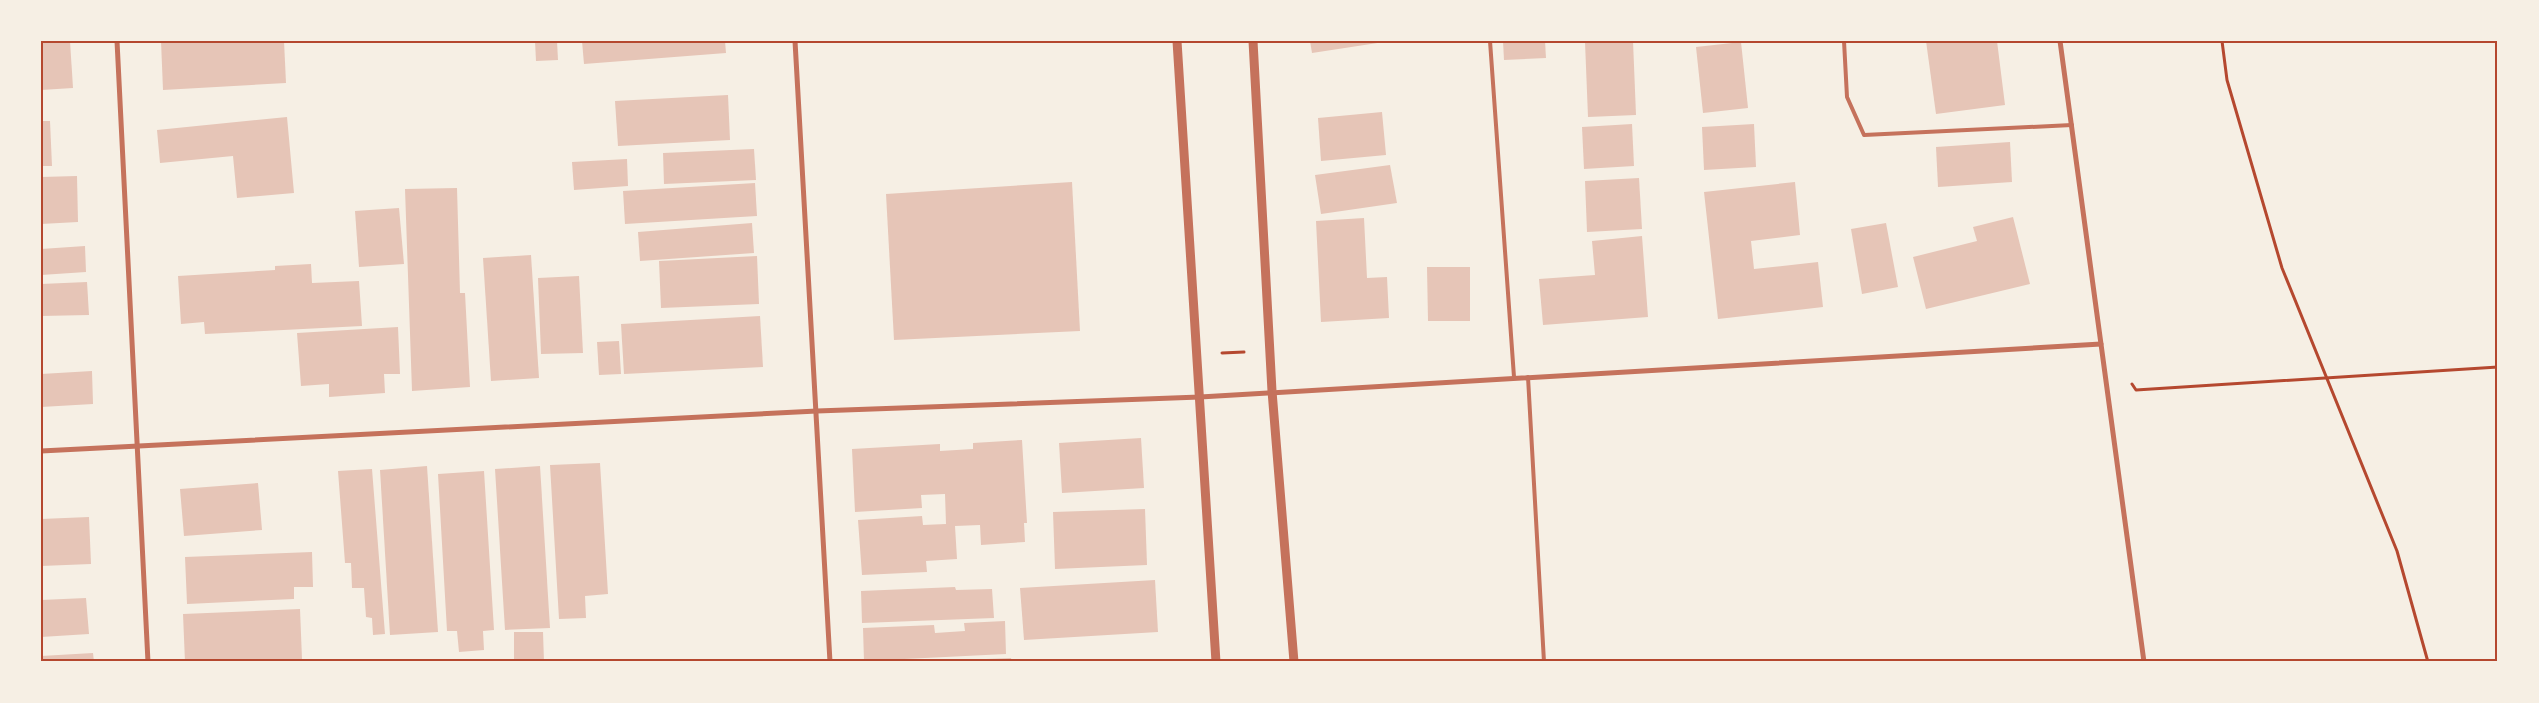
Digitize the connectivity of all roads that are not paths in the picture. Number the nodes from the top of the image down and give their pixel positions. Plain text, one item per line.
1 (117, 41) edge
2 (795, 41) edge
3 (1177, 41) edge
4 (1253, 41) edge
5 (1490, 41) edge
6 (1844, 41) edge
7 (2060, 41) edge
8 (2072, 125) junction
9 (2101, 344) junction
10 (1528, 377) junction
11 (1514, 378) junction
12 (1272, 391) junction
13 (1200, 397) junction
14 (817, 411) junction
15 (137, 446) junction
16 (41, 451) edge
17 (148, 662) edge
18 (830, 662) edge
19 (1216, 662) edge
20 (1294, 662) edge
21 (1544, 662) edge
22 (2144, 662) edge

1 - 15 street
2 - 14 street
3 - 13 street
4 - 12 street
5 - 11 lane
6 - 8 lane
7 - 8 street
8 - 9 street
9 - 10 street
9 - 22 street
10 - 11 street
10 - 21 lane
11 - 12 street
12 - 13 street
12 - 20 street
13 - 14 street
13 - 19 street
14 - 15 street
14 - 18 street
15 - 16 street
15 - 17 street

